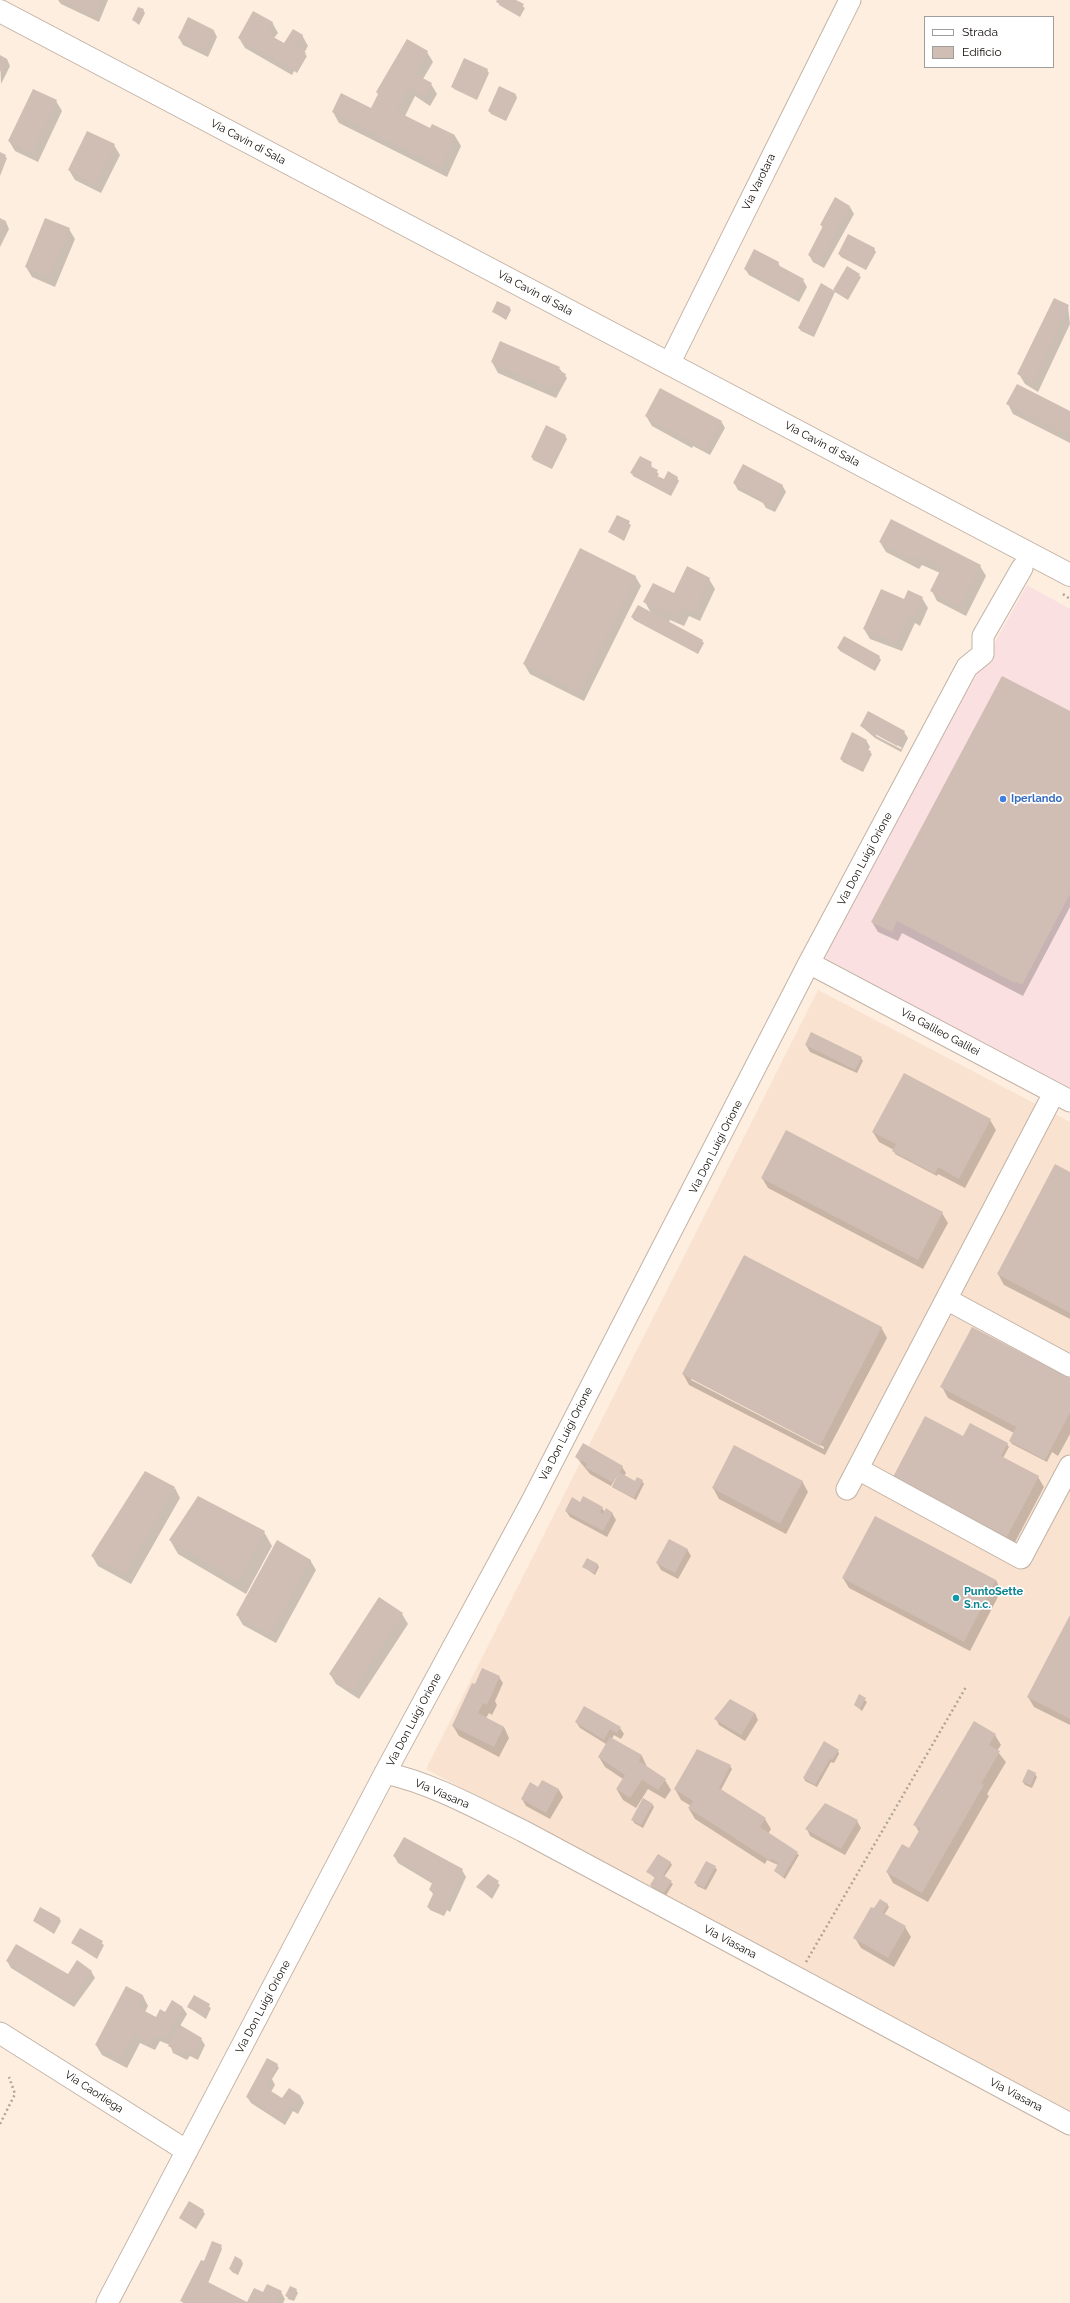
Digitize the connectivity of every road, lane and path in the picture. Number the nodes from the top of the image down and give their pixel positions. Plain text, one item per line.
1 (850, 0) edge
2 (0, 11) edge
3 (669, 364) junction
4 (1022, 568) dead end
5 (1070, 575) edge
6 (809, 963) junction
7 (1062, 1097) edge
8 (948, 1300) junction
9 (1070, 1366) edge
10 (1070, 1466) edge
11 (858, 1469) junction
12 (847, 1489) dead end
13 (966, 1687) dead end
14 (385, 1773) junction
15 (797, 1978) junction
16 (0, 2033) edge
17 (10, 2077) dead end
18 (0, 2124) edge
19 (1070, 2124) edge
20 (188, 2151) junction
21 (107, 2303) edge

1 - 3 street, Via Varotara
2 - 3 main road, Via Cavin di Sala
3 - 5 main road, Via Cavin di Sala
4 - 6 street, Via Don Luigi Orione
6 - 7 street, Via Galileo Galilei
6 - 14 street, Via Don Luigi Orione
7 - 8 street
8 - 9 street
8 - 11 street
10 - 11 street
11 - 12 street
13 - 15 path
14 - 15 street, Via Viasana
14 - 20 street, Via Don Luigi Orione
15 - 19 street, Via Viasana
16 - 20 street, Via Caorliega
17 - 18 path
20 - 21 street, Via Don Luigi Orione

